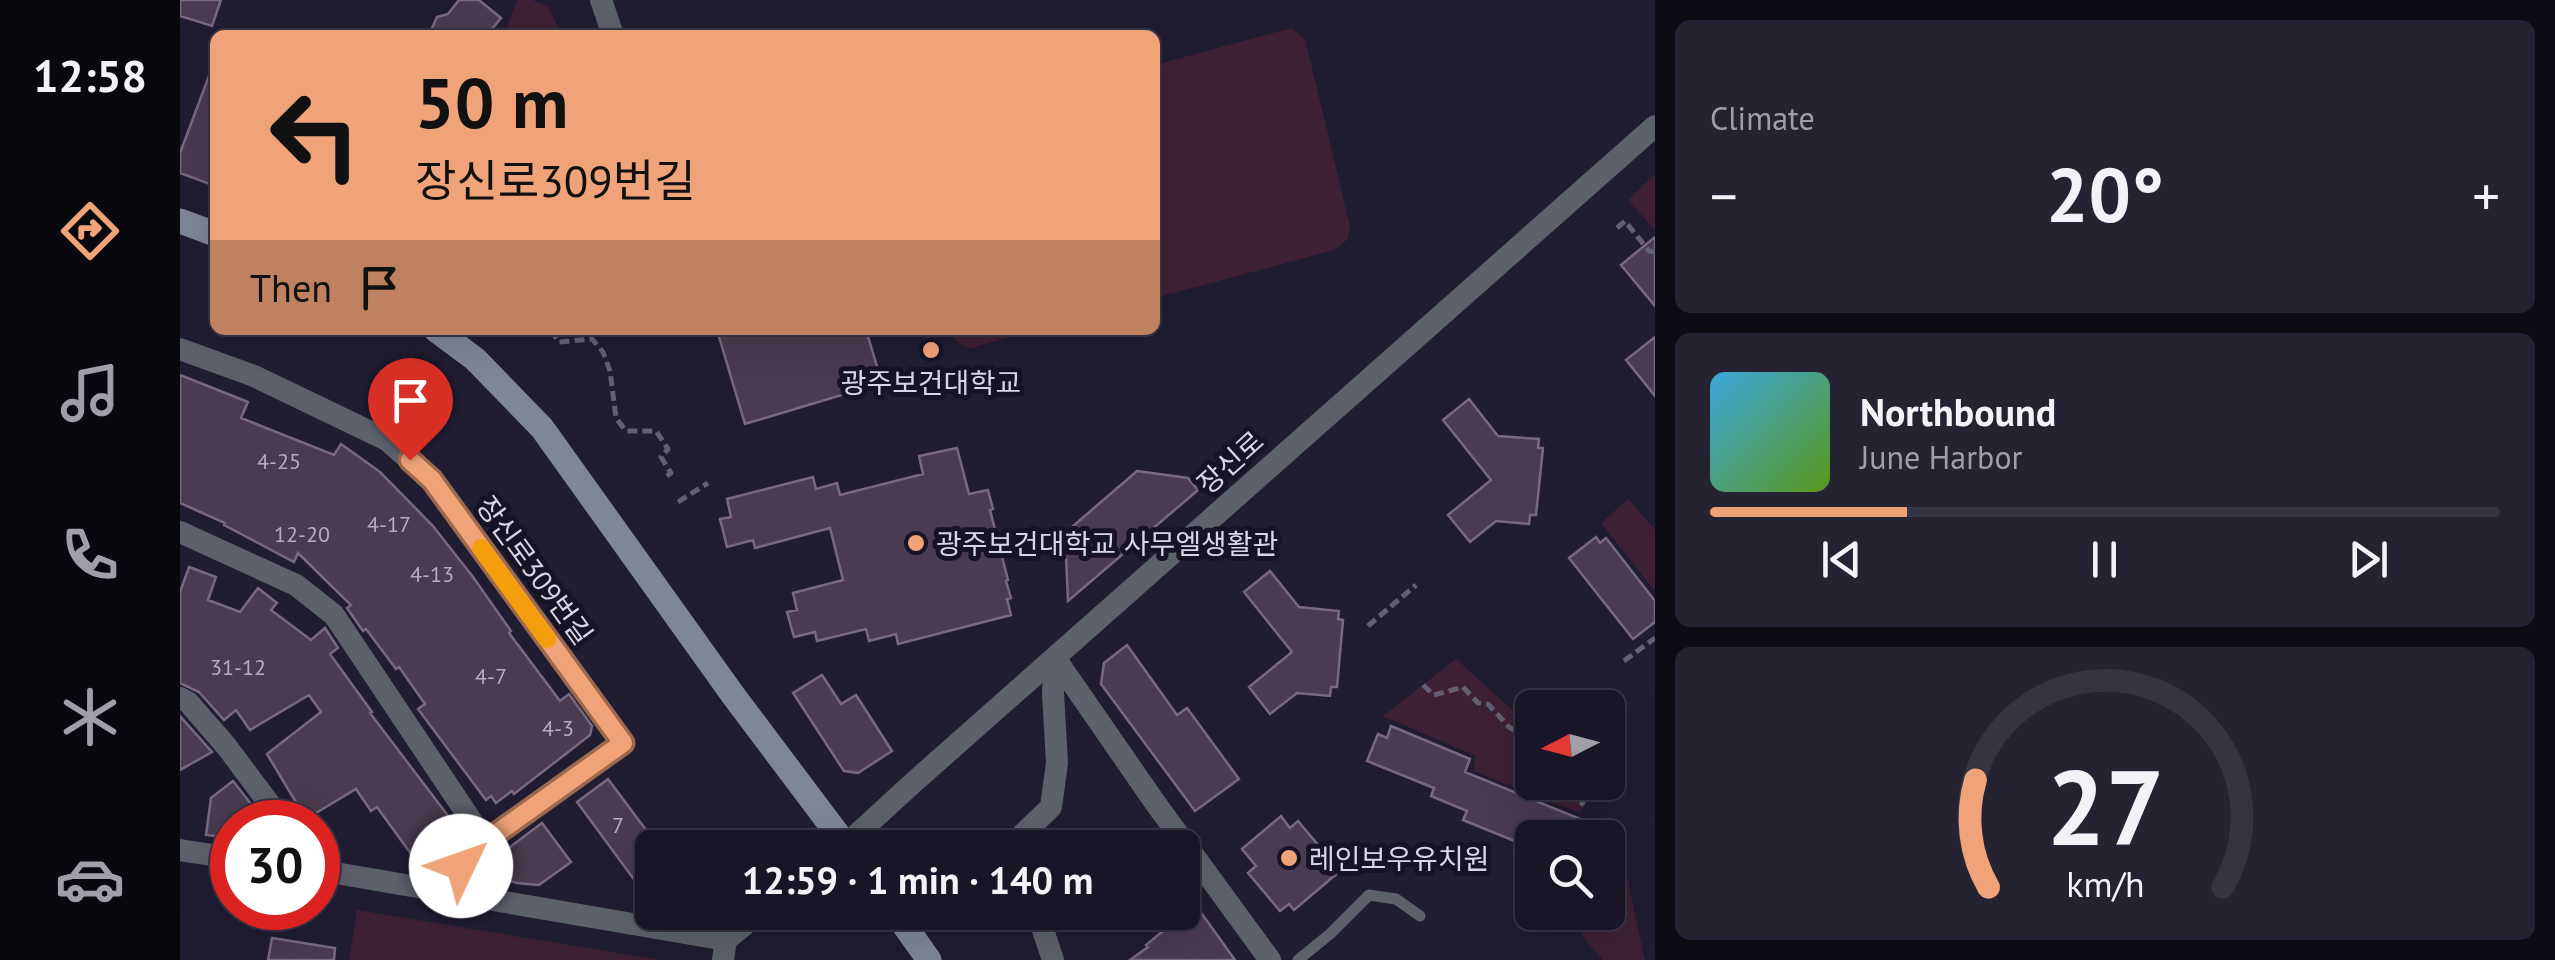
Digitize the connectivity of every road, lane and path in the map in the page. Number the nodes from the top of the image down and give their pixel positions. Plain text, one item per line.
1 (601, 0) edge
2 (611, 30) edge
3 (1655, 126) edge
4 (180, 221) edge
5 (1616, 228) dead end
6 (210, 232) edge
7 (1655, 252) edge
8 (443, 335) edge
9 (554, 335) edge
10 (180, 348) edge
11 (664, 478) dead end
12 (708, 483) dead end
13 (678, 502) dead end
14 (180, 532) edge
15 (1416, 585) dead end
16 (1368, 626) dead end
17 (1655, 638) edge
18 (1056, 658) junction
19 (1624, 661) dead end
20 (1423, 685) dead end
21 (180, 698) edge
22 (1515, 731) edge
23 (266, 800) edge
24 (1578, 800) edge
25 (1584, 805) dead end
26 (834, 830) edge
27 (863, 830) edge
28 (1028, 830) edge
29 (486, 841) junction
30 (180, 850) edge
31 (210, 855) edge
32 (340, 874) edge
33 (436, 891) junction
34 (1420, 916) dead end
35 (743, 930) edge
36 (908, 930) edge
37 (1043, 930) edge
38 (724, 950) edge
39 (930, 960) edge
40 (1054, 960) edge
41 (1270, 960) edge
42 (1298, 960) edge

1 - 2 street
3 - 18 street, 장신로
4 - 6 main road
5 - 7 path
8 - 26 main road, 장신로
9 - 11 path
10 - 29 street, 장신로309번길
12 - 13 path
14 - 29 street
15 - 16 path
17 - 19 path
18 - 27 street, 장신로
18 - 28 street
18 - 41 street
20 - 22 path
21 - 23 street
24 - 25 path
29 - 33 street, 장신로309번길
30 - 31 street
32 - 33 street
33 - 38 street
34 - 42 lane
35 - 38 street
36 - 39 main road
37 - 40 street

